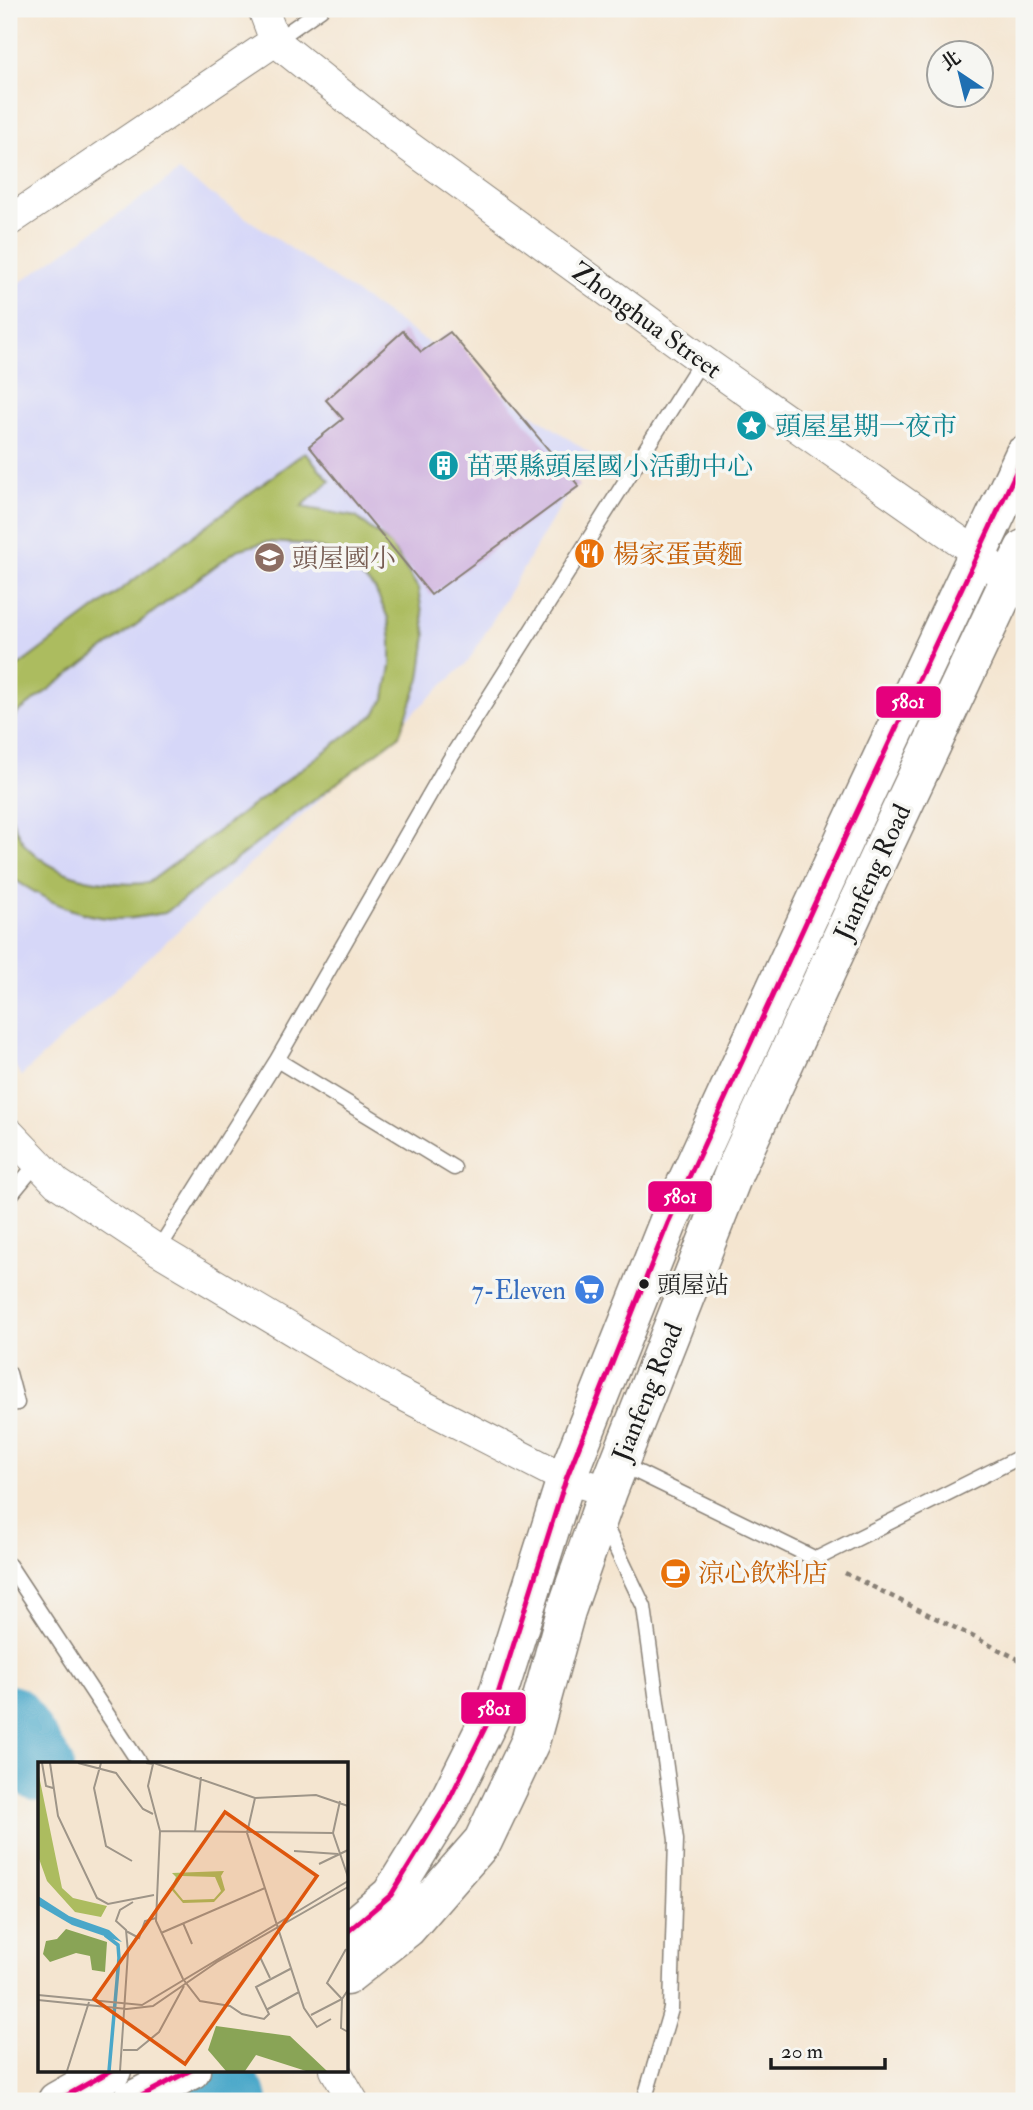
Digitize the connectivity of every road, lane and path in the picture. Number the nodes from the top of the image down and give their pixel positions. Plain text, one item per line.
1 (263, 9) edge
2 (321, 9) edge
3 (275, 41) junction
4 (9, 221) edge
5 (702, 360) junction
6 (1024, 456) edge
7 (978, 554) junction
8 (1019, 575) edge
9 (277, 1060) junction
10 (9, 1133) edge
11 (37, 1163) junction
12 (454, 1168) dead end
13 (9, 1197) edge
14 (158, 1250) junction
15 (9, 1373) edge
16 (9, 1404) edge
17 (1024, 1455) edge
18 (566, 1479) junction
19 (608, 1491) junction
20 (816, 1559) junction
21 (9, 1565) edge
22 (1024, 1662) edge
23 (139, 1762) edge
24 (348, 1931) edge
25 (348, 1974) edge
26 (108, 2072) edge
27 (187, 2072) edge
28 (336, 2072) edge
29 (57, 2101) edge
30 (132, 2101) edge
31 (353, 2101) edge
32 (644, 2101) edge

1 - 3 street
2 - 3 lane
3 - 4 street
3 - 5 street, Zhonghua Street
5 - 7 street, Zhonghua Street
5 - 9 lane
6 - 7 main road, Jianfeng Road
7 - 8 street, Zhonghua Street
7 - 18 main road, Jianfeng Road
8 - 19 main road, Jianfeng Road
9 - 12 lane
9 - 14 lane
10 - 11 street
11 - 13 lane
11 - 14 street
14 - 18 street
15 - 16 lane
17 - 20 lane
18 - 19 street
18 - 24 main road, Jianfeng Road
19 - 20 lane
19 - 25 main road, Jianfeng Road
19 - 32 lane
20 - 22 path
21 - 23 lane
26 - 29 main road
27 - 30 main road
28 - 31 street

